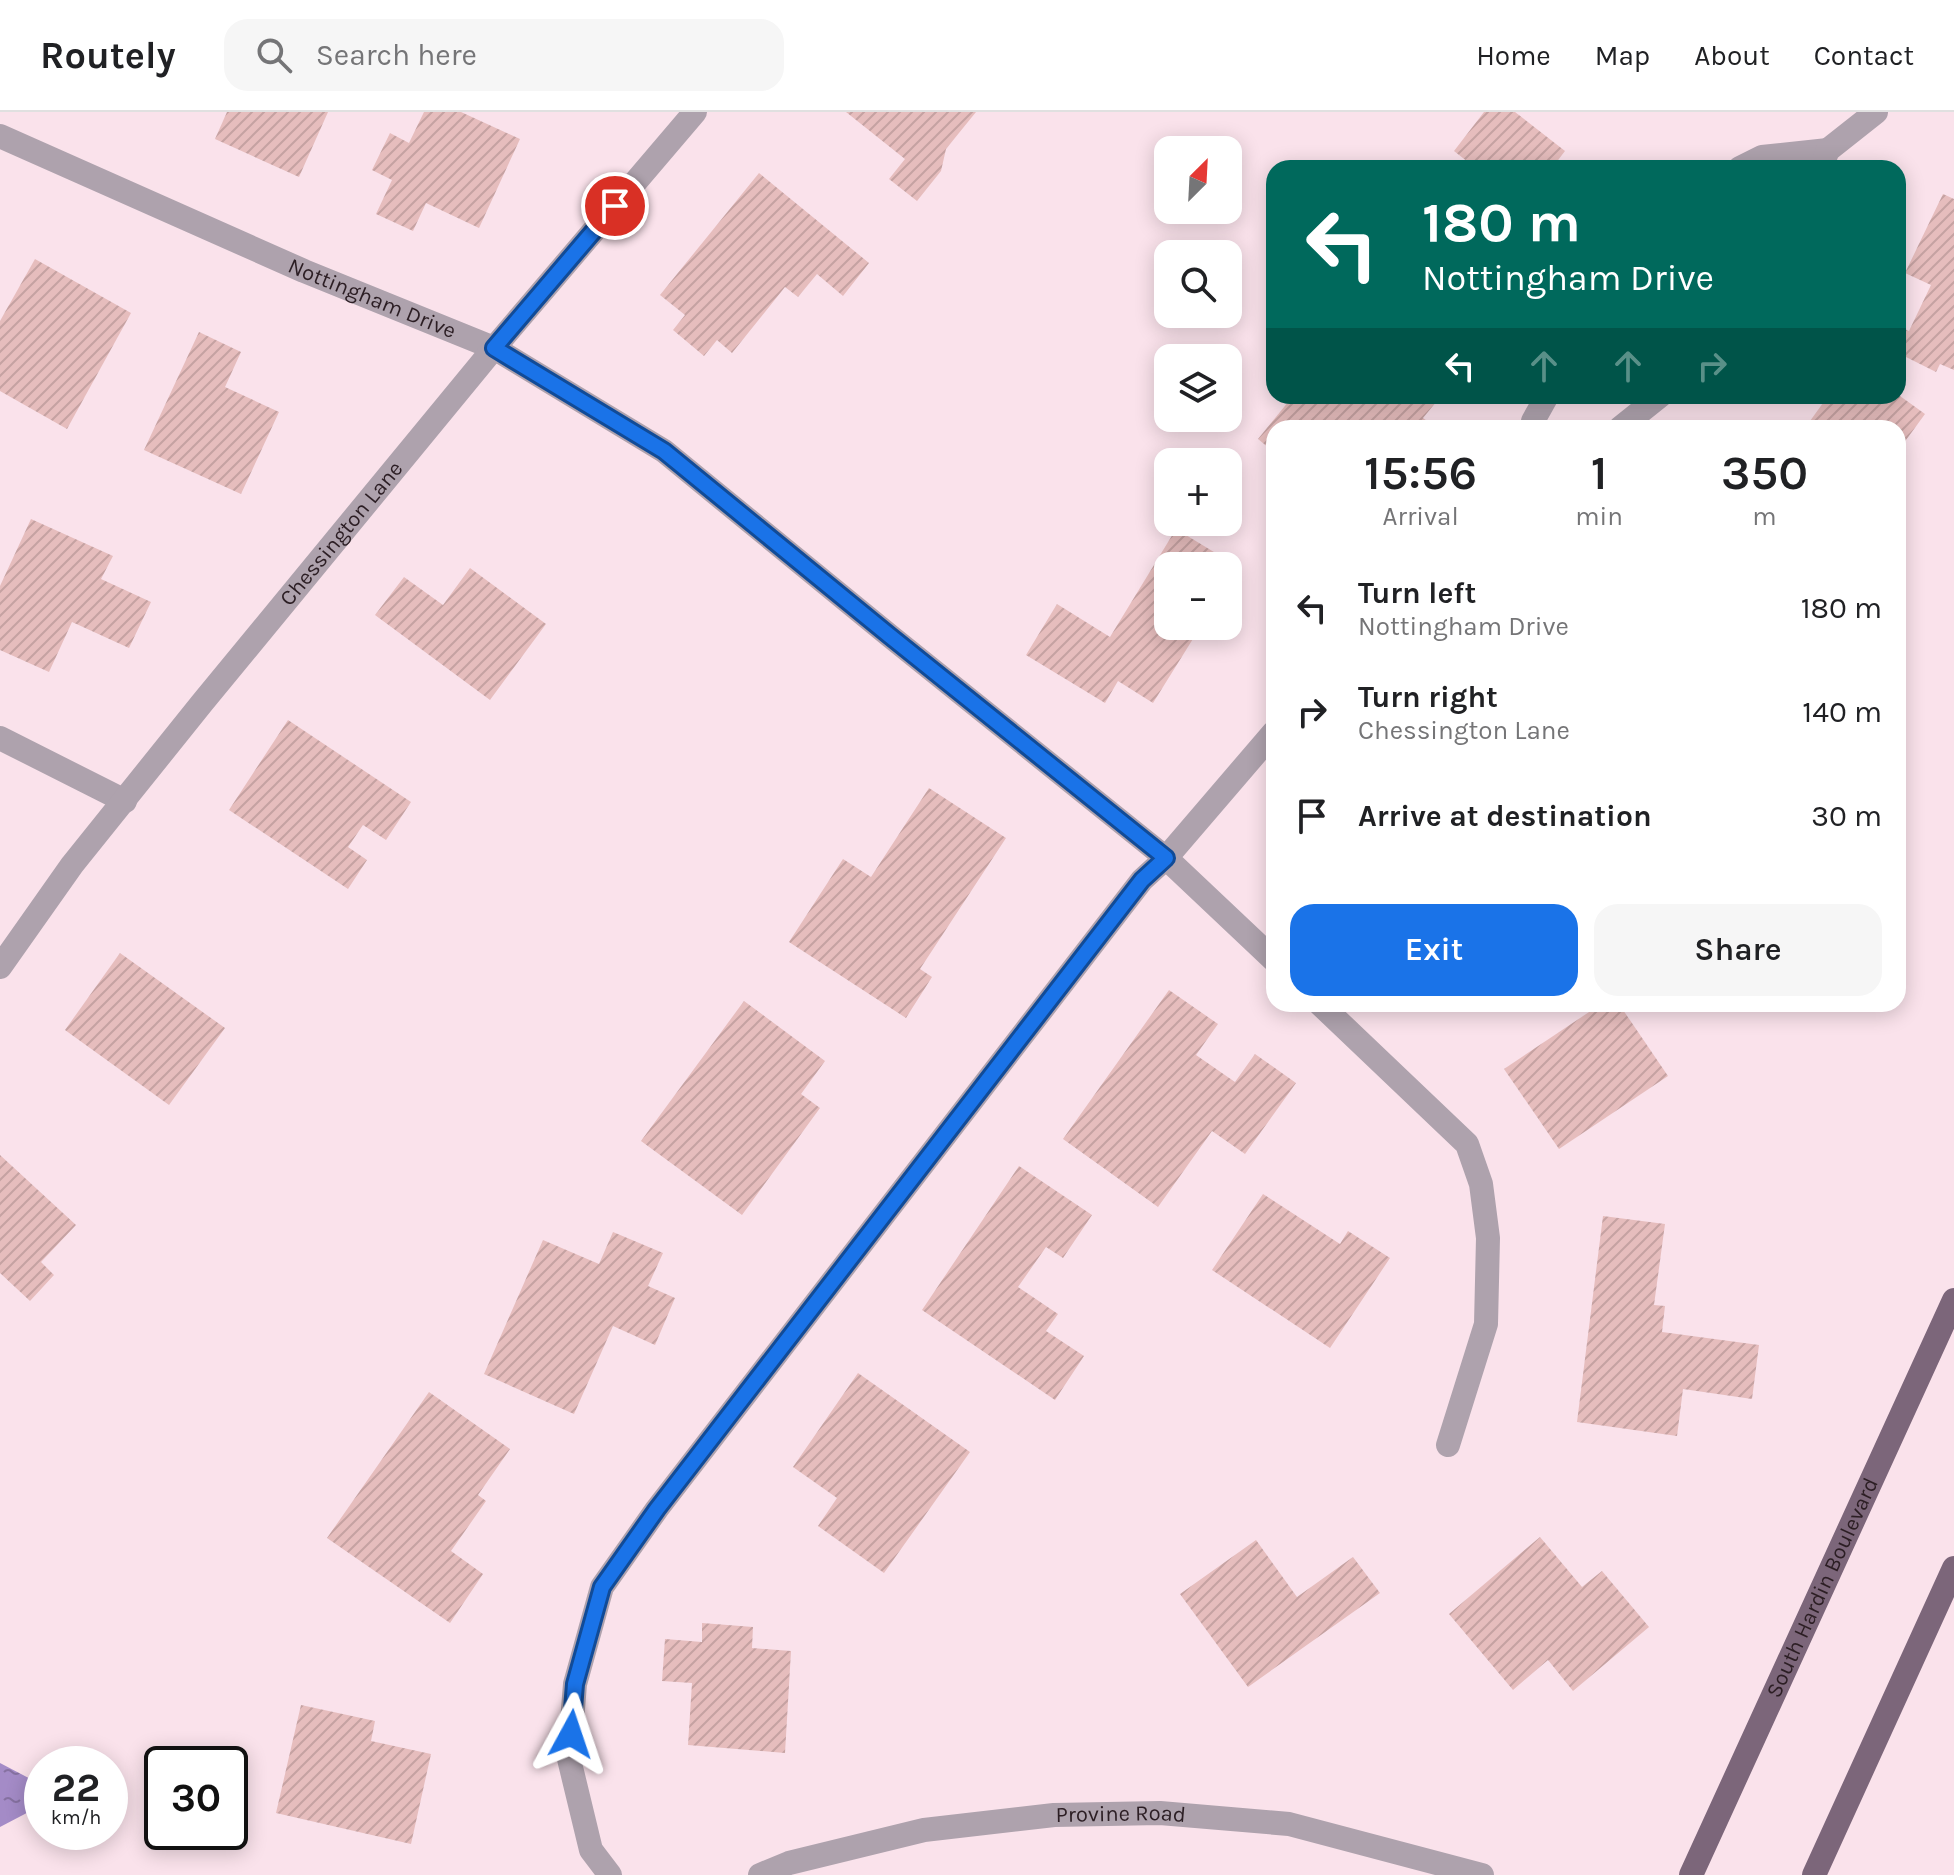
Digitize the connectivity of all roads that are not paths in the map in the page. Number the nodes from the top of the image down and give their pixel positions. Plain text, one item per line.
1 (695, 112) edge
2 (1876, 112) edge
3 (0, 136) edge
4 (1825, 159) edge
5 (1756, 160) edge
6 (494, 348) junction
7 (1650, 404) edge
8 (1630, 420) edge
9 (0, 738) edge
10 (1266, 741) edge
11 (125, 801) junction
12 (1166, 858) junction
13 (1266, 952) edge
14 (0, 967) edge
15 (1328, 1012) edge
16 (1954, 1300) edge
17 (1448, 1445) dead end
18 (1954, 1568) edge
19 (610, 1875) edge
20 (760, 1875) edge
21 (1482, 1875) edge
22 (1691, 1875) edge
23 (1814, 1875) edge

1 - 6 street, Chessington Lane
2 - 4 street
3 - 6 street, Nottingham Drive
4 - 5 street
6 - 11 street, Chessington Lane
6 - 12 street, Nottingham Drive
7 - 8 street
9 - 11 street
10 - 12 street
11 - 14 street, Chessington Lane
12 - 13 street, Nottingham Drive
12 - 19 street
15 - 17 street
16 - 22 main road, South Hardin Boulevard
18 - 23 main road
20 - 21 street, Provine Road

